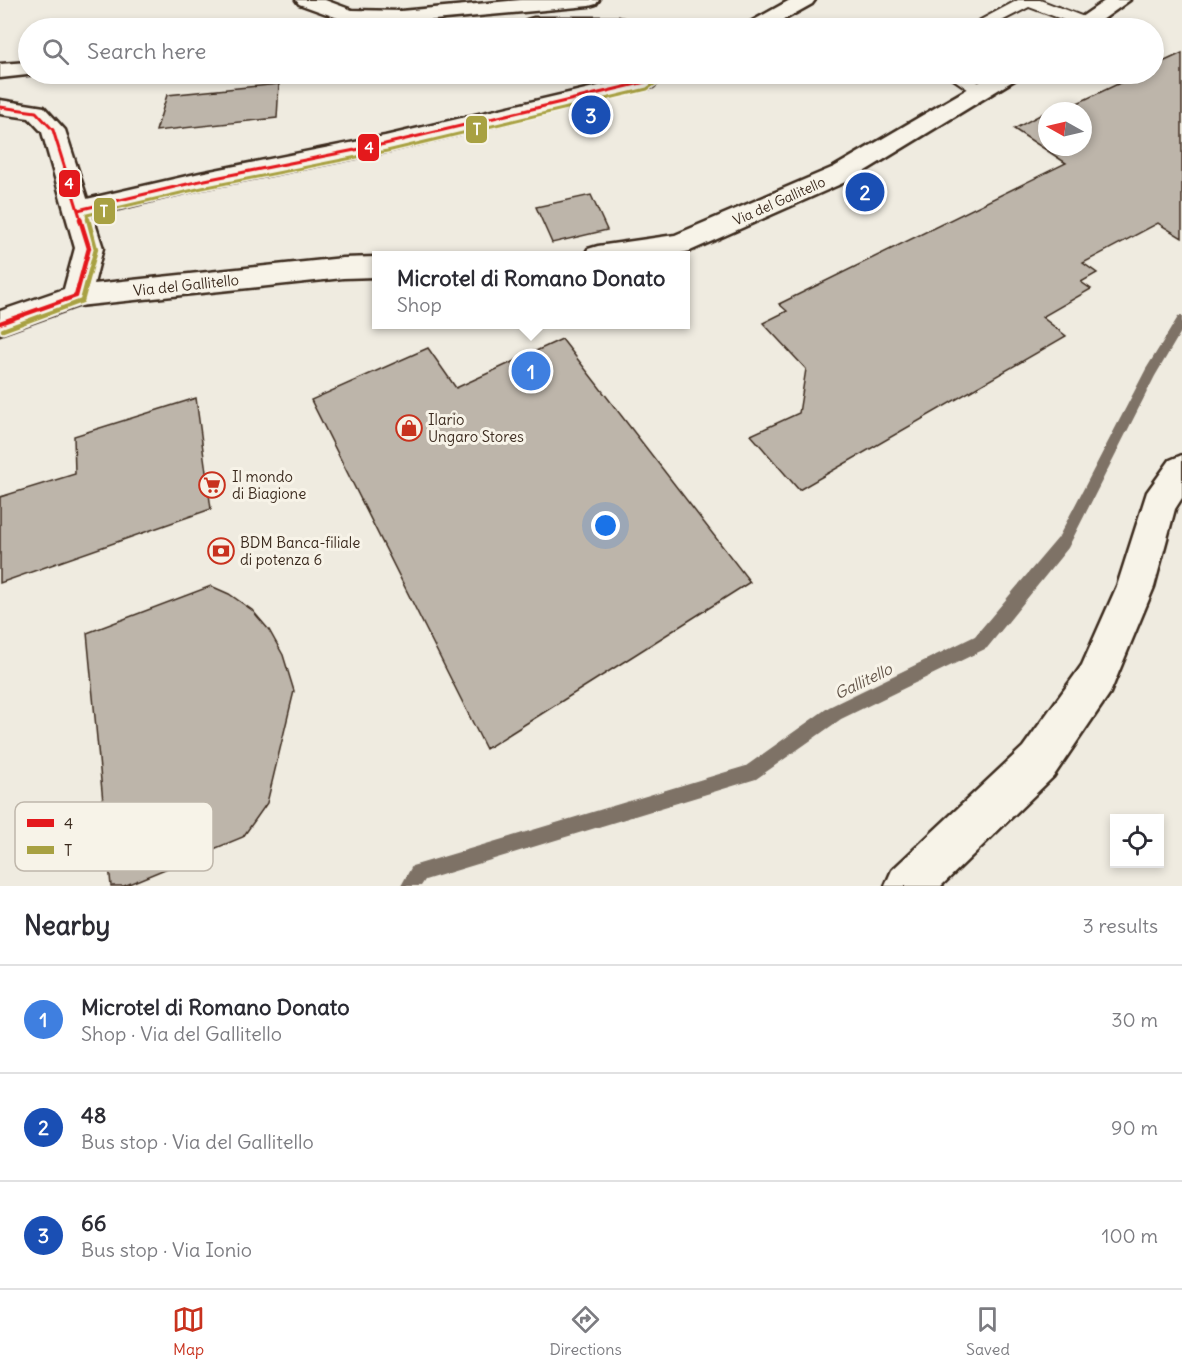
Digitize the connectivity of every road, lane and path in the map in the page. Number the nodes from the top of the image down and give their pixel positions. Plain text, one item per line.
1 (306, 0) edge
2 (589, 0) edge
3 (805, 0) edge
4 (1120, 0) edge
5 (772, 18) edge
6 (996, 18) edge
7 (1065, 18) edge
8 (1094, 18) edge
9 (18, 70) edge
10 (0, 71) edge
11 (637, 84) edge
12 (971, 84) edge
13 (991, 84) edge
14 (981, 90) junction
15 (0, 108) edge
16 (78, 210) junction
17 (628, 251) edge
18 (372, 267) edge
19 (76, 296) junction
20 (0, 323) edge
21 (1182, 470) edge
22 (908, 886) edge

1 - 2 street
3 - 5 street
4 - 8 street
6 - 7 lane
9 - 10 street
11 - 16 street
12 - 14 lane
13 - 14 street, Via del Gallitello
14 - 17 street, Via del Gallitello
15 - 16 street
16 - 19 street
18 - 19 street, Via del Gallitello
19 - 20 street, Via del Gallitello
21 - 22 street

